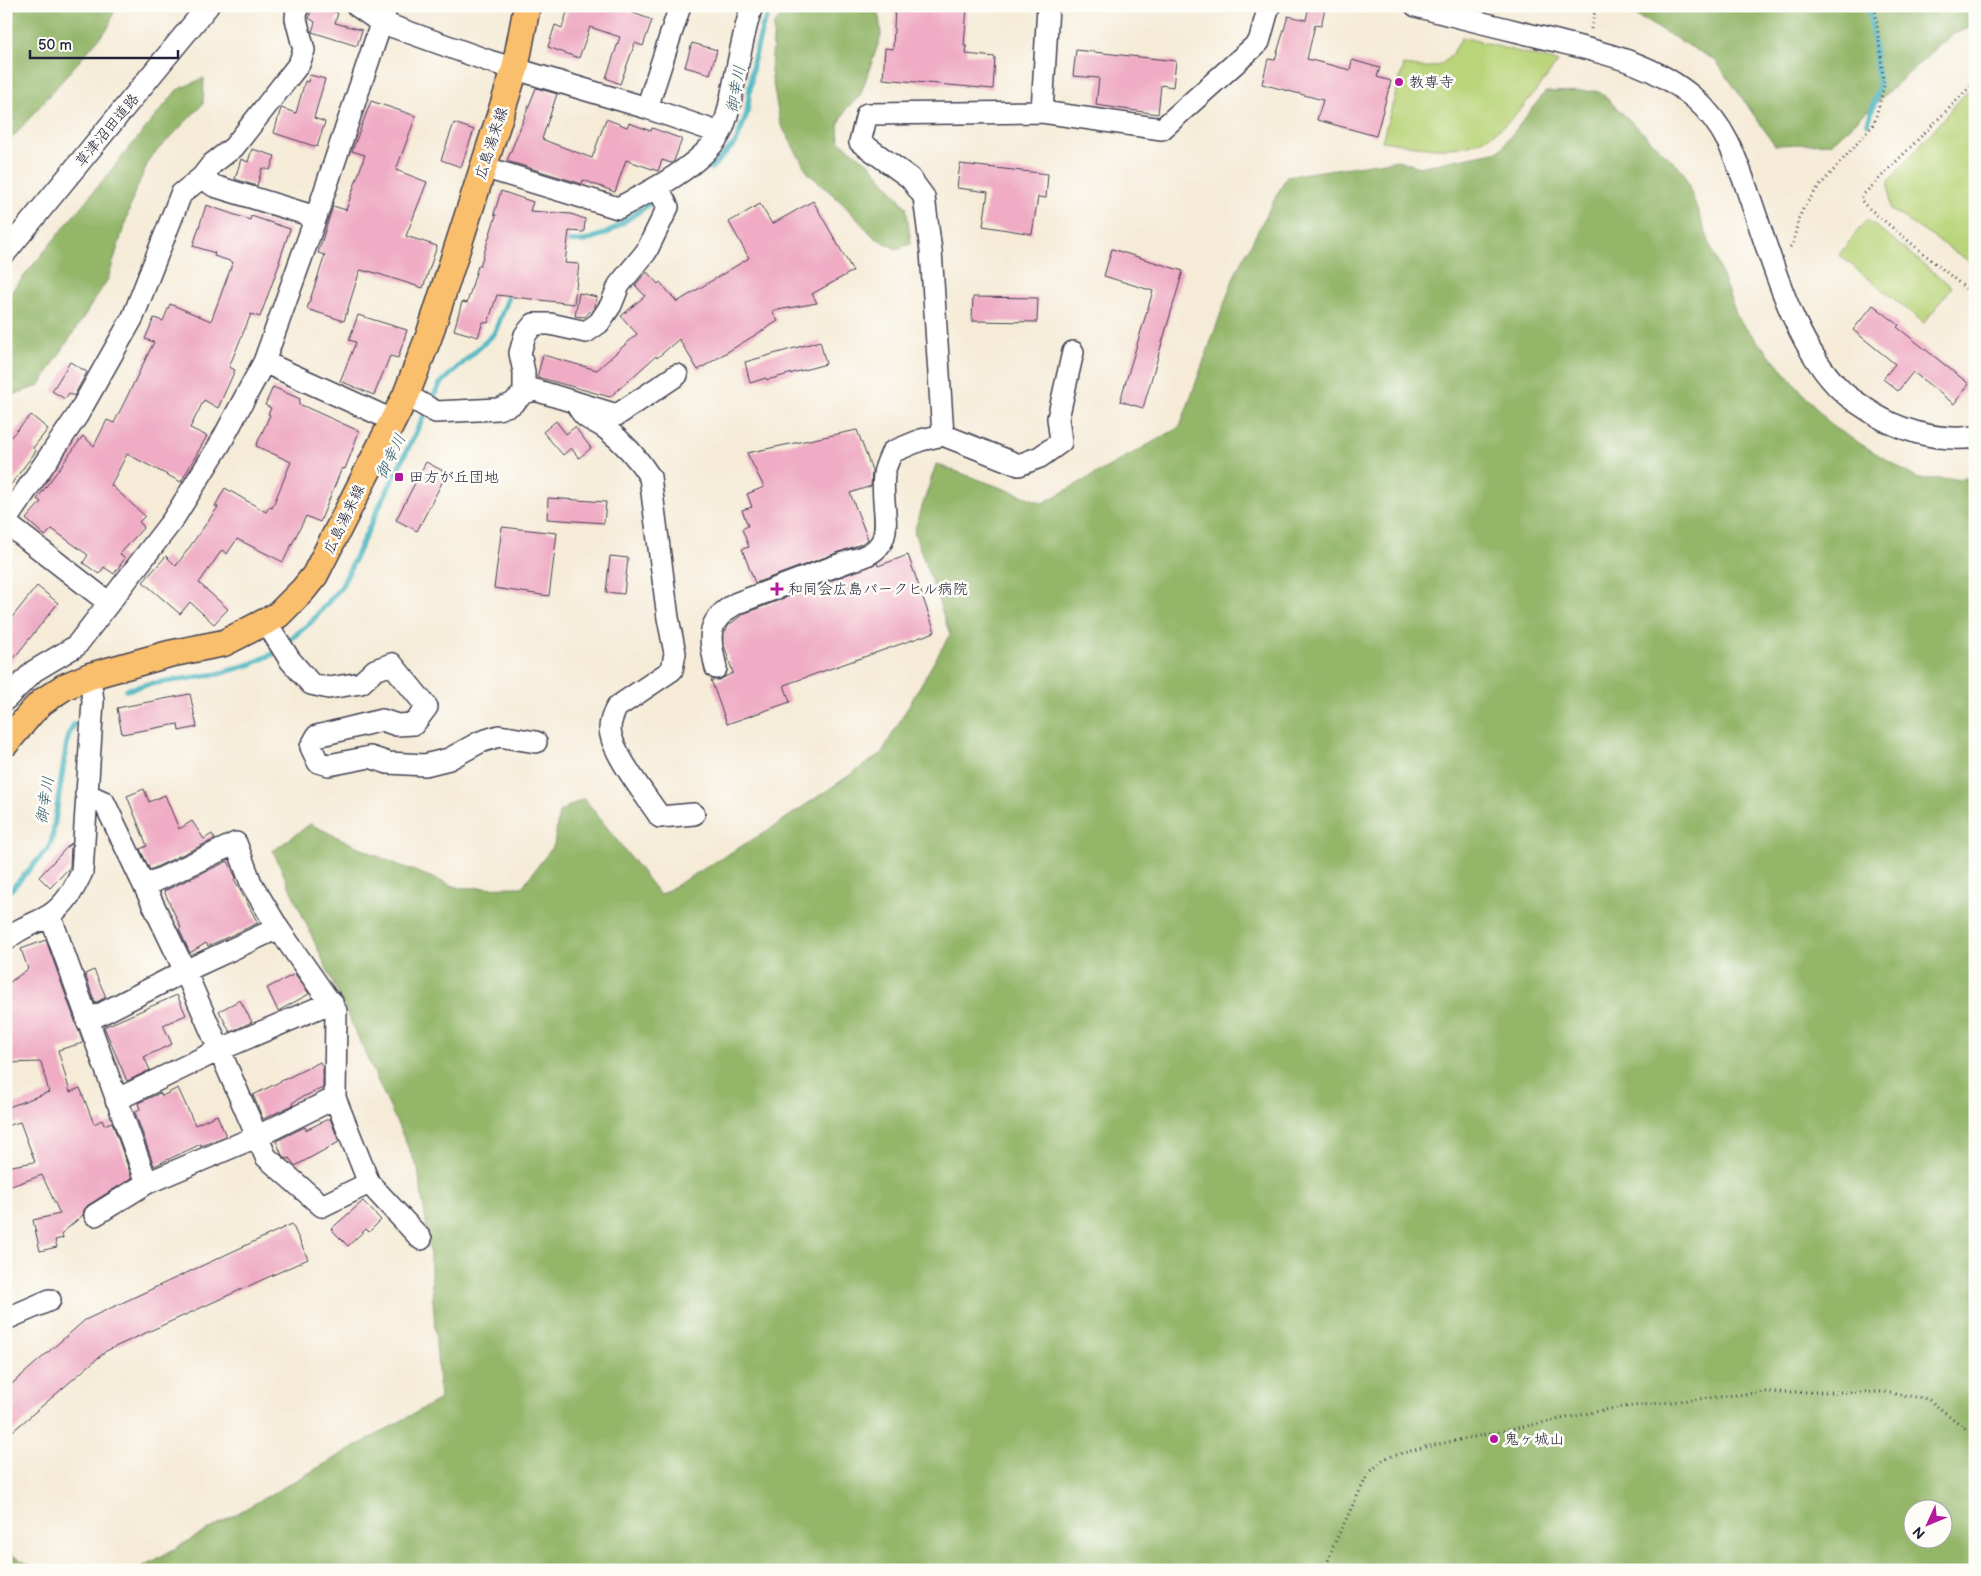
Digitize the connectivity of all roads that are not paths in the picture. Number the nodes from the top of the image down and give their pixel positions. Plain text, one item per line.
1 (208, 6) edge
2 (297, 6) edge
3 (357, 6) edge
4 (527, 6) edge
5 (680, 6) edge
6 (752, 6) edge
7 (1048, 6) edge
8 (1269, 6) edge
9 (1416, 6) edge
10 (383, 14) edge
11 (515, 70) junction
12 (647, 108) junction
13 (1042, 112) junction
14 (720, 133) junction
15 (483, 167) junction
16 (202, 176) junction
17 (658, 188) junction
18 (316, 217) junction
19 (6, 252) edge
20 (1073, 352) dead end
21 (264, 362) junction
22 (677, 375) dead end
23 (524, 393) junction
24 (406, 395) junction
25 (576, 404) junction
26 (392, 420) junction
27 (943, 435) junction
28 (1975, 437) edge
29 (6, 522) edge
30 (109, 603) junction
31 (266, 622) junction
32 (716, 668) dead end
33 (90, 676) junction
34 (6, 699) edge
35 (536, 742) dead end
36 (6, 743) edge
37 (86, 794) junction
38 (694, 814) dead end
39 (145, 886) junction
40 (50, 915) junction
41 (278, 928) junction
42 (6, 940) edge
43 (185, 971) junction
44 (332, 1002) junction
45 (87, 1021) junction
46 (219, 1050) junction
47 (335, 1098) junction
48 (116, 1100) junction
49 (256, 1137) junction
50 (147, 1183) junction
51 (369, 1184) junction
52 (95, 1215) dead end
53 (421, 1239) dead end
54 (50, 1300) dead end
55 (6, 1319) edge

1 - 19 street, 草津沼田道路
2 - 16 street
3 - 10 street
4 - 11 main road, 広島湯来線
5 - 12 street
6 - 14 street
7 - 13 street
8 - 13 street
9 - 28 street
10 - 11 street
10 - 18 street
11 - 12 street
11 - 15 main road, 広島湯来線
12 - 14 street
13 - 27 street
14 - 17 street
15 - 17 street
15 - 24 main road, 広島湯来線
16 - 18 street
16 - 29 street
17 - 23 street
18 - 21 street
20 - 27 street
21 - 26 street
21 - 30 street
22 - 25 street
23 - 24 street
23 - 25 street
24 - 26 main road, 広島湯来線
25 - 38 street
26 - 31 main road, 広島湯来線
27 - 32 street
29 - 30 street
30 - 34 street
31 - 33 main road, 広島湯来線
31 - 35 street
33 - 36 main road, 広島湯来線
33 - 37 street
37 - 39 street
37 - 40 street
39 - 41 street
39 - 43 street
40 - 42 street
40 - 45 street
41 - 43 street
41 - 44 street
43 - 45 street
43 - 46 street
44 - 46 street
44 - 47 street
45 - 48 street
46 - 48 street
46 - 49 street
47 - 49 street
47 - 51 street
48 - 50 street
49 - 50 street
49 - 51 street
50 - 52 street
51 - 53 street
54 - 55 street

